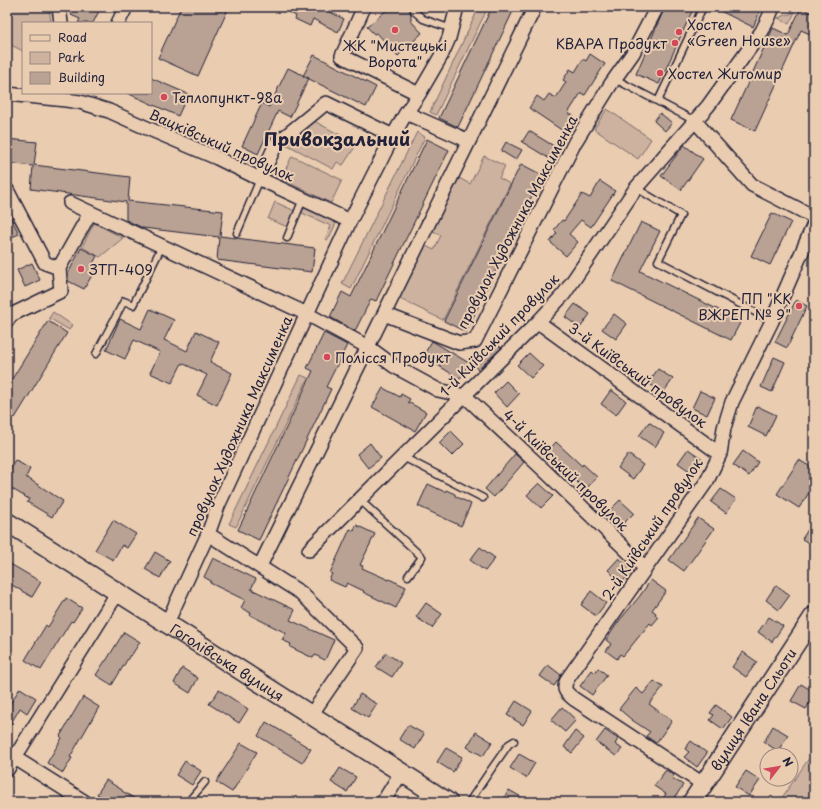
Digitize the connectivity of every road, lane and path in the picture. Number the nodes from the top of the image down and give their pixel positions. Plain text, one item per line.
1 (59, 7) edge
2 (126, 7) edge
3 (364, 7) edge
4 (457, 7) edge
5 (531, 7) edge
6 (657, 7) edge
7 (703, 7) edge
8 (773, 7) edge
9 (414, 11) dead end
10 (61, 22) edge
11 (118, 22) edge
12 (452, 29) junction
13 (615, 79) junction
14 (7, 94) edge
15 (419, 94) junction
16 (29, 95) edge
17 (82, 97) edge
18 (658, 101) junction
19 (406, 112) junction
20 (695, 121) junction
21 (393, 136) junction
22 (469, 141) junction
23 (260, 179) junction
24 (636, 188) junction
25 (7, 190) edge
26 (303, 199) junction
27 (70, 203) dead end
28 (90, 212) junction
29 (814, 217) edge
30 (350, 221) junction
31 (814, 224) edge
32 (237, 233) dead end
33 (287, 238) dead end
34 (162, 246) junction
35 (59, 268) junction
36 (307, 314) junction
37 (384, 314) junction
38 (7, 321) edge
39 (772, 321) junction
40 (538, 322) junction
41 (368, 347) junction
42 (96, 354) dead end
43 (464, 396) junction
44 (720, 454) junction
45 (403, 457) junction
46 (483, 498) dead end
47 (360, 500) junction
48 (7, 522) edge
49 (208, 534) junction
50 (310, 550) dead end
51 (260, 566) junction
52 (645, 568) junction
53 (408, 576) dead end
54 (118, 592) junction
55 (814, 616) edge
56 (167, 623) junction
57 (311, 715) junction
58 (514, 741) dead end
59 (11, 755) edge
60 (7, 770) edge
61 (401, 773) junction
62 (205, 782) dead end
63 (703, 784) junction
64 (85, 802) edge
65 (188, 802) edge
66 (383, 802) edge
67 (448, 802) edge
68 (470, 802) edge
69 (692, 802) edge

1 - 10 street
2 - 11 street
3 - 15 street
4 - 12 street
5 - 22 street
6 - 13 street, провулок Художника Максименка
7 - 18 lane
8 - 20 street, 1-й Київський провулок
9 - 12 lane
12 - 15 street
13 - 18 lane
13 - 37 street, провулок Художника Максименка
14 - 16 street, Вацківський провулок
15 - 19 street
16 - 17 street, Вацківський провулок
17 - 23 street, Вацківський провулок
18 - 20 lane
19 - 21 street
19 - 22 street
20 - 24 street, 1-й Київський провулок
20 - 29 street
21 - 23 street
21 - 30 street
22 - 37 street
23 - 26 street, Вацківський провулок
23 - 32 lane
24 - 39 lane
24 - 40 street, 1-й Київський провулок
25 - 35 street
26 - 30 street, Вацківський провулок
26 - 33 lane
27 - 28 street
28 - 34 street
28 - 35 street
30 - 36 street
31 - 39 street, 2-й Київський провулок
34 - 36 street
34 - 42 lane
35 - 38 street
36 - 41 street, провулок Художника Максименка
36 - 49 street, провулок Художника Максименка
37 - 41 street
39 - 44 street, 2-й Київський провулок
40 - 43 street, 1-й Київський провулок
40 - 44 street, 3-й Київський провулок
41 - 43 street, провулок Художника Максименка
41 - 51 street
43 - 45 street, 1-й Київський провулок
43 - 52 street, 4-й Київський провулок
44 - 52 street, 2-й Київський провулок
45 - 46 lane
45 - 47 street, 1-й Київський провулок
47 - 50 street, 1-й Київський провулок
47 - 53 lane
48 - 54 street, Гоголівська вулиця
49 - 51 street
49 - 56 street, провулок Художника Максименка
51 - 57 street
52 - 63 street, 2-й Київський провулок
54 - 56 street, Гоголівська вулиця
54 - 59 street
55 - 63 street, вулиця Івана Сльоти
56 - 57 street, Гоголівська вулиця
57 - 61 street, Гоголівська вулиця
58 - 68 lane
59 - 60 street
59 - 64 street
61 - 66 street
61 - 67 street, Гоголівська вулиця
62 - 65 lane
63 - 69 street, вулиця Івана Сльоти

